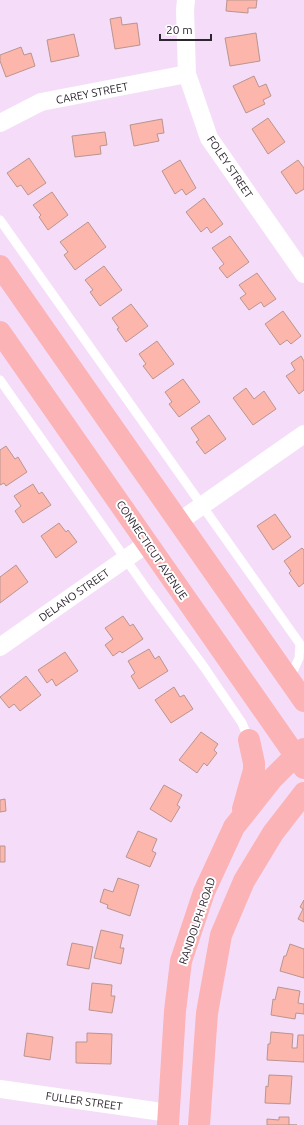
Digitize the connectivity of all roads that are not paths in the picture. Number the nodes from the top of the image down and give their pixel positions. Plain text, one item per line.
1 (186, 0) edge
2 (188, 74) junction
3 (0, 123) edge
4 (0, 220) edge
5 (0, 266) edge
6 (304, 274) edge
7 (0, 332) edge
8 (0, 380) edge
9 (304, 434) edge
10 (201, 506) junction
11 (180, 521) junction
12 (148, 543) junction
13 (126, 559) junction
14 (0, 647) edge
15 (289, 679) junction
16 (304, 701) edge
17 (249, 740) joint
18 (301, 758) edge
19 (304, 793) edge
20 (241, 819) junction
21 (0, 1088) edge
22 (168, 1119) edge
23 (199, 1125) edge

1 - 2 street, FOLEY STREET
2 - 3 street, CAREY STREET
2 - 6 street, FOLEY STREET
4 - 10 lane
5 - 11 main road
7 - 12 main road, CONNECTICUT AVENUE
8 - 13 lane
9 - 10 street
10 - 11 street
10 - 15 lane
11 - 15 main road
12 - 13 street, DELANO STREET
12 - 18 main road, CONNECTICUT AVENUE
13 - 14 street, DELANO STREET
13 - 17 lane
15 - 16 main road
17 - 20 main road
18 - 20 main road, RANDOLPH ROAD
19 - 23 main road
20 - 22 main road, RANDOLPH ROAD
21 - 22 street, FULLER STREET

